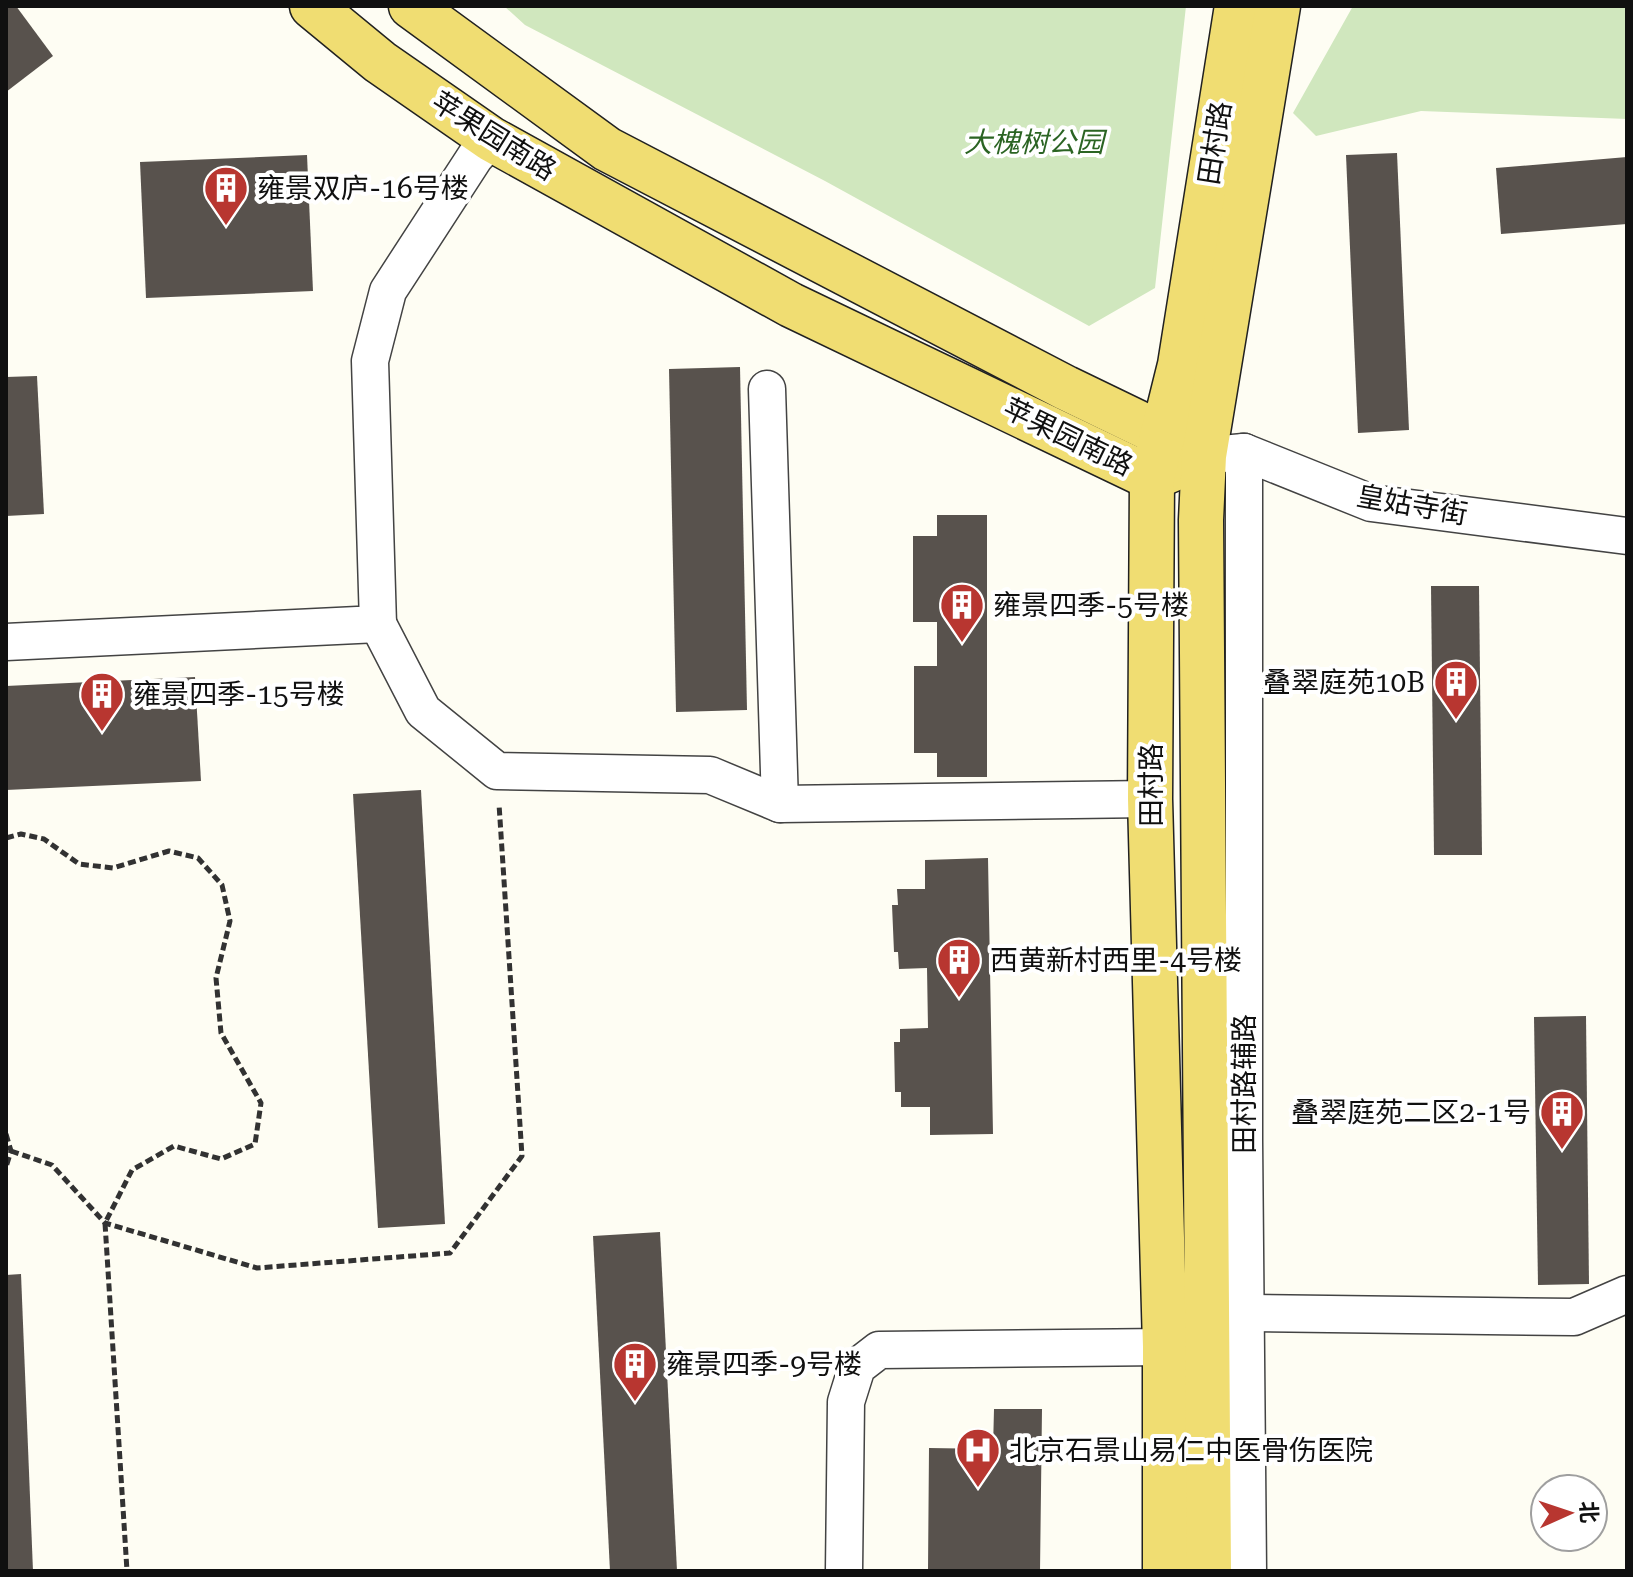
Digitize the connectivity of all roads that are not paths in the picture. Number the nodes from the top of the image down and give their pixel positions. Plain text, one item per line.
1 (312, 6) edge
2 (411, 6) edge
3 (1237, 6) edge
4 (1278, 6) edge
5 (491, 139) junction
6 (767, 389) dead end
7 (1163, 433) junction
8 (1224, 454) junction
9 (1152, 478) junction
10 (1627, 536) edge
11 (378, 624) junction
12 (6, 642) edge
13 (1150, 799) junction
14 (780, 804) junction
15 (1225, 1139) junction
16 (1627, 1294) edge
17 (1247, 1313) junction
18 (1165, 1347) junction
19 (844, 1571) edge
20 (1165, 1571) edge
21 (1209, 1571) edge
22 (1248, 1571) edge

1 - 5 main road, 苹果园南路
2 - 7 main road, 苹果园南路
3 - 7 main road, 田村路
4 - 8 main road, 田村路
5 - 9 main road, 苹果园南路
5 - 11 street
6 - 14 street
7 - 8 main road, 苹果园南路
7 - 9 main road, 田村路
8 - 9 main road, 苹果园南路
8 - 10 street, 皇姑寺街
8 - 15 main road, 田村路
9 - 13 main road, 田村路
11 - 12 street
11 - 14 street
13 - 14 street
13 - 18 main road, 田村路
15 - 17 street, 田村路辅路
15 - 21 main road, 田村路
16 - 17 street
17 - 22 street, 田村路辅路
18 - 19 street
18 - 20 main road, 田村路

